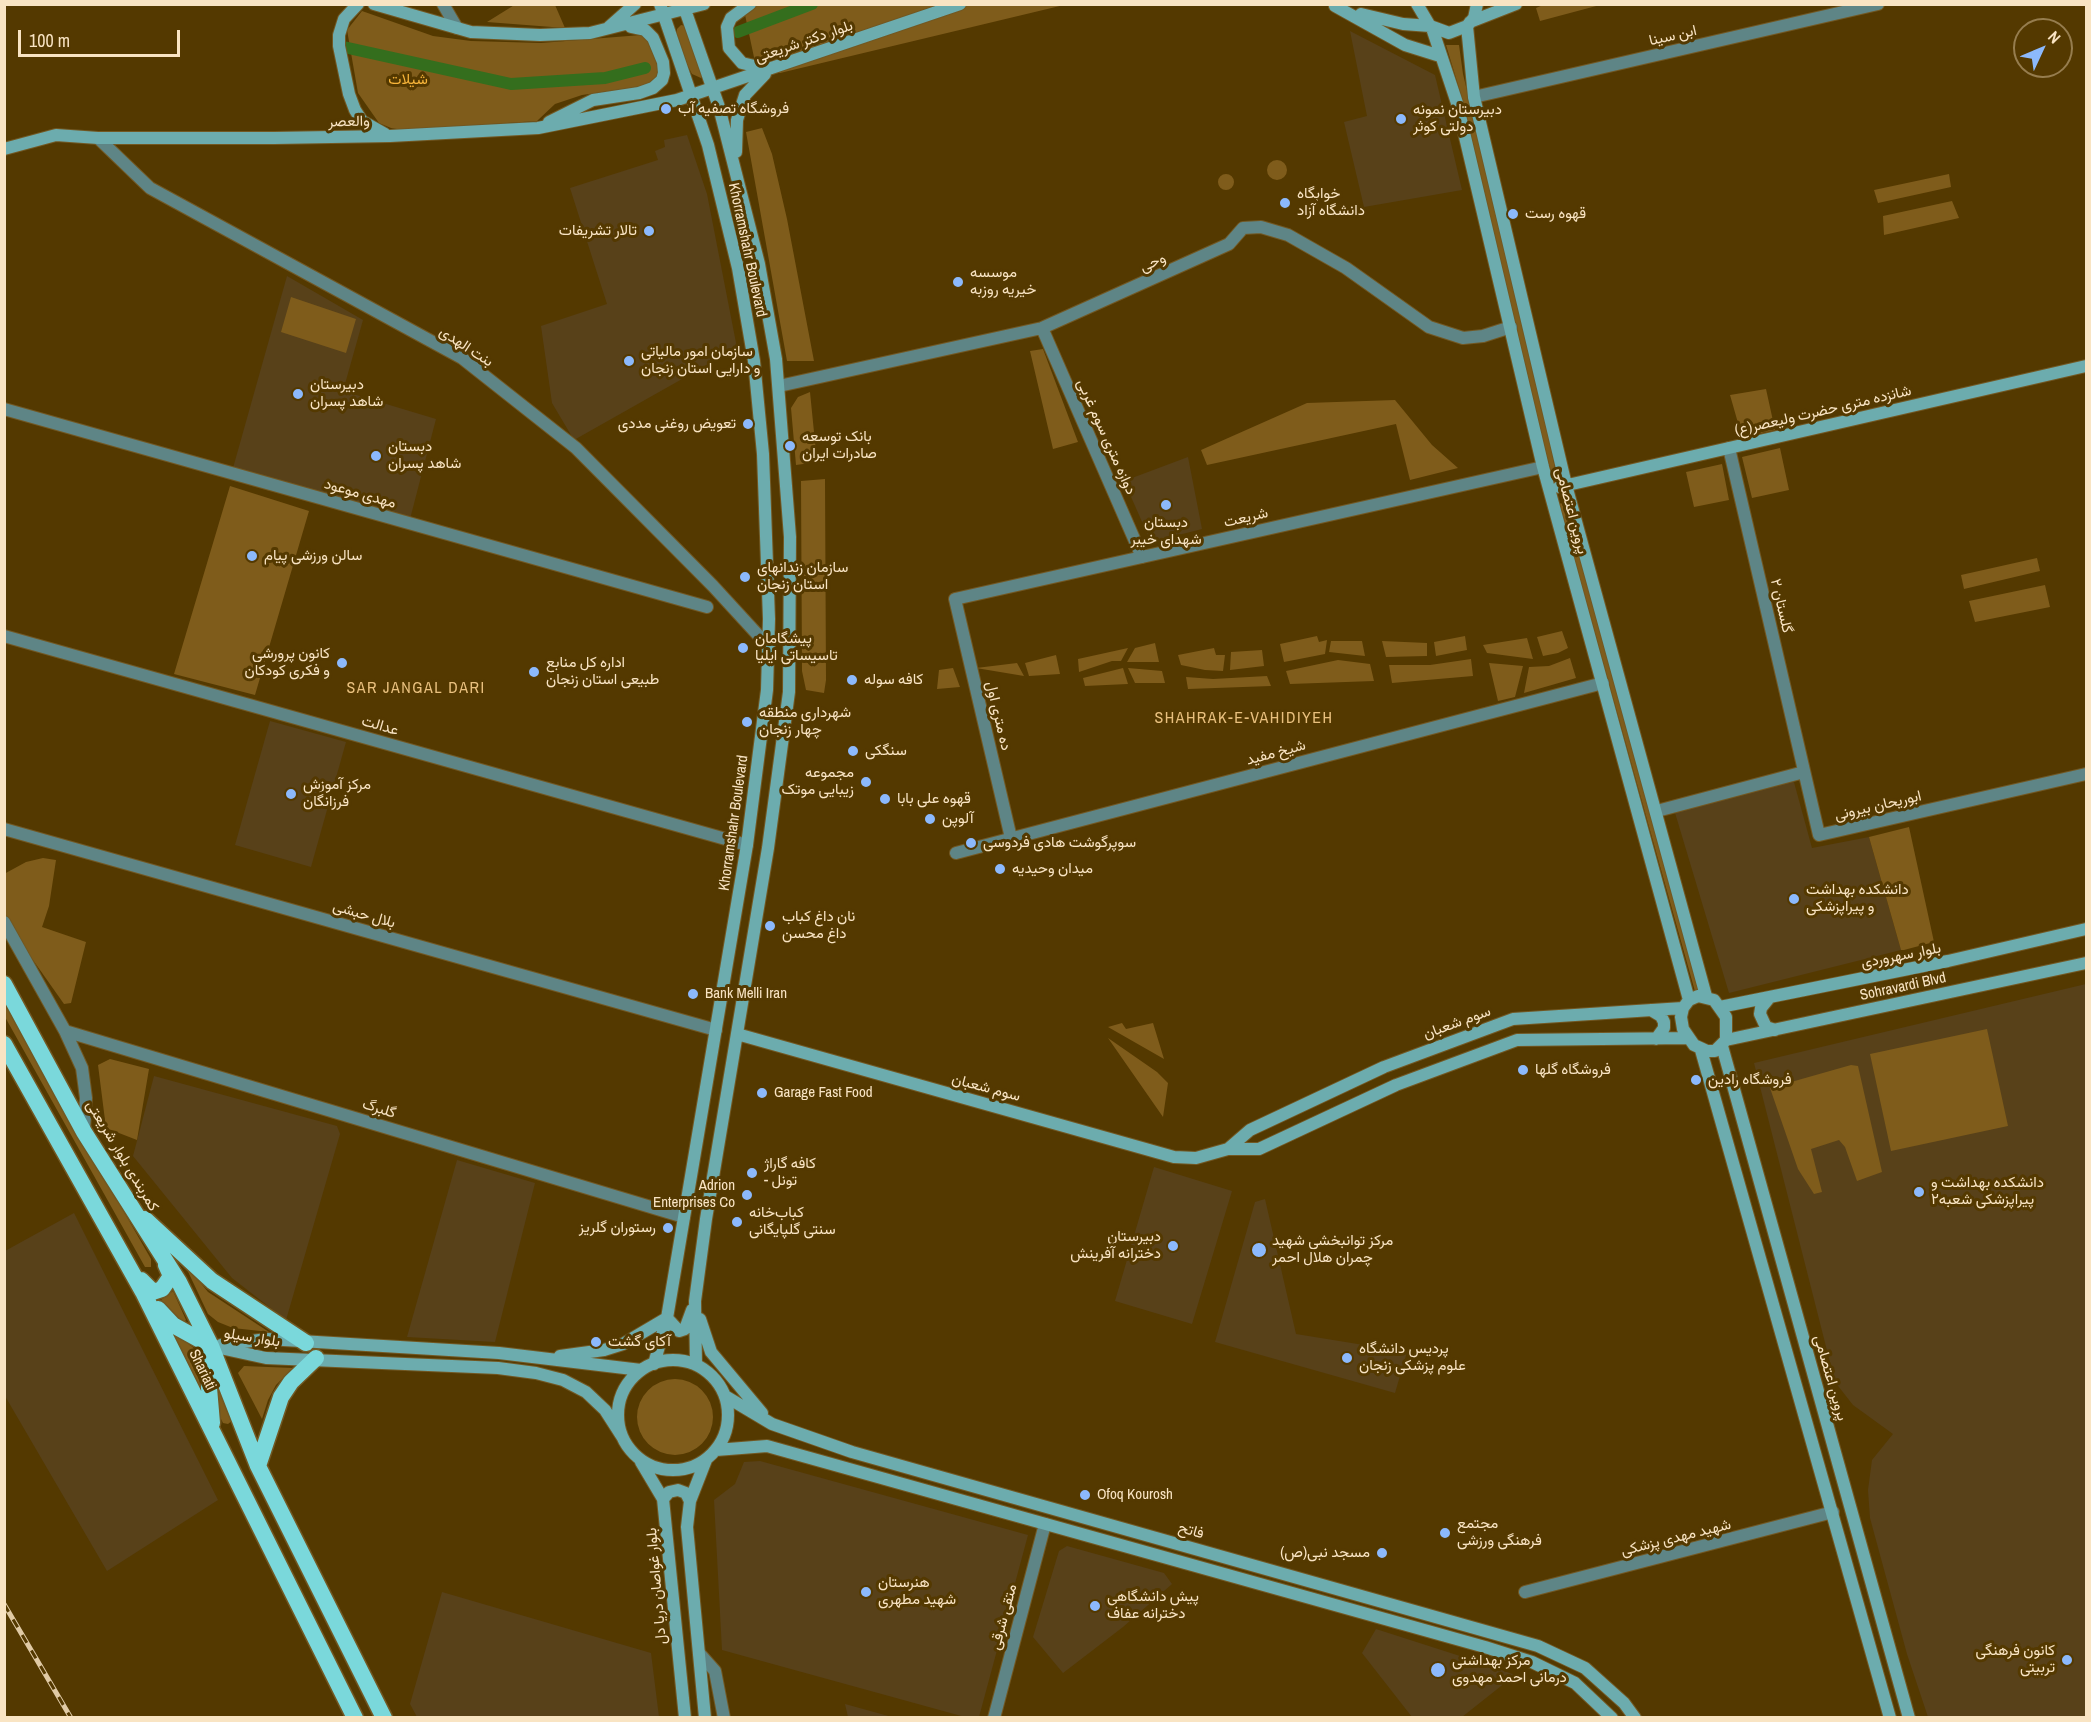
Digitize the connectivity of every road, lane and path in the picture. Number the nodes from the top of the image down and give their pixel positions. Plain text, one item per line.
1 (358, 4) edge
2 (374, 4) edge
3 (442, 4) edge
4 (635, 4) edge
5 (704, 4) edge
6 (750, 4) edge
7 (960, 4) edge
8 (1417, 4) edge
9 (1477, 4) edge
10 (1515, 4) edge
11 (1878, 4) edge
12 (1333, 5) edge
13 (684, 8) edge
14 (662, 10) edge
15 (1469, 24) junction
16 (625, 26) junction
17 (1431, 27) junction
18 (457, 28) junction
19 (605, 30) junction
20 (1440, 56) junction
21 (770, 69) junction
22 (713, 88) junction
23 (692, 95) junction
24 (1474, 97) junction
25 (538, 128) junction
26 (390, 136) junction
27 (98, 138) junction
28 (4, 149) edge
29 (735, 167) junction
30 (1510, 327) junction
31 (1042, 328) junction
32 (2086, 366) edge
33 (779, 386) junction
34 (4, 409) edge
35 (1729, 448) junction
36 (1544, 466) junction
37 (1566, 485) junction
38 (1549, 489) junction
39 (1142, 557) junction
40 (955, 600) joint
41 (707, 607) dead end
42 (4, 636) edge
43 (769, 647) junction
44 (1603, 683) junction
45 (1804, 772) junction
46 (2086, 774) edge
47 (1657, 811) junction
48 (4, 829) edge
49 (1011, 838) junction
50 (747, 845) junction
51 (956, 853) dead end
52 (4, 922) edge
53 (2086, 929) edge
54 (2086, 963) edge
55 (4, 984) edge
56 (1706, 996) junction
57 (1770, 997) junction
58 (1686, 1004) junction
59 (1720, 1007) junction
60 (1651, 1010) junction
61 (716, 1030) junction
62 (1775, 1030) junction
63 (65, 1031) junction
64 (737, 1034) junction
65 (1688, 1038) junction
66 (1656, 1039) junction
67 (1724, 1043) junction
68 (4, 1044) edge
69 (1701, 1050) junction
70 (84, 1132) junction
71 (1228, 1149) junction
72 (131, 1206) junction
73 (684, 1217) junction
74 (118, 1247) junction
75 (164, 1260) junction
76 (143, 1292) junction
77 (695, 1301) junction
78 (667, 1318) junction
79 (267, 1339) junction
80 (306, 1342) junction
81 (211, 1346) junction
82 (266, 1358) junction
83 (539, 1358) junction
84 (316, 1359) junction
85 (654, 1364) junction
86 (696, 1365) junction
87 (641, 1370) junction
88 (725, 1396) junction
89 (772, 1424) junction
90 (244, 1428) junction
91 (215, 1436) junction
92 (624, 1438) junction
93 (716, 1450) junction
94 (638, 1458) junction
95 (706, 1460) junction
96 (258, 1466) junction
97 (663, 1499) junction
98 (690, 1501) junction
99 (1833, 1512) junction
100 (1045, 1524) junction
101 (1525, 1592) dead end
102 (699, 1653) junction
103 (1585, 1668) junction
104 (1575, 1683) junction
105 (355, 1718) edge
106 (384, 1718) edge
107 (685, 1718) edge
108 (705, 1718) edge
109 (724, 1718) edge
110 (993, 1718) edge
111 (1612, 1718) edge
112 (1635, 1718) edge
113 (1890, 1718) edge
114 (1909, 1718) edge

1 - 26 main road
2 - 18 main road
3 - 18 street
4 - 19 main road
5 - 13 main road
6 - 21 main road
7 - 21 main road, بلوار دکتر شریعتی
8 - 17 main road, پروین اعتصامی
9 - 15 main road
10 - 15 main road
11 - 24 street, ابن سینا
12 - 17 main road
12 - 20 main road
13 - 14 main road
13 - 22 main road, Khorramshahr Boulevard
14 - 16 main road
14 - 23 main road, Khorramshahr Boulevard
15 - 17 main road
15 - 24 main road, پروین اعتصامی
16 - 19 main road
16 - 25 main road
17 - 20 main road, پروین اعتصامی
18 - 19 main road
20 - 30 main road, پروین اعتصامی
21 - 22 main road, بلوار دکتر شریعتی
21 - 29 main road
22 - 23 main road, بلوار دکتر شریعتی
22 - 29 main road, Khorramshahr Boulevard
23 - 25 main road, والعصر
23 - 43 main road, Khorramshahr Boulevard
24 - 37 main road, پروین اعتصامی
25 - 26 main road, والعصر
26 - 27 main road, والعصر
27 - 28 main road, والعصر
27 - 43 street, بنت الهدی
29 - 33 main road, Khorramshahr Boulevard
30 - 31 street, وحی
30 - 36 main road, پروین اعتصامی
31 - 33 street, وحی
31 - 39 street, دوازه متری سوم غربی
32 - 35 main road, شانزده متری حضرت ولیعصر(ع)
33 - 64 main road, Khorramshahr Boulevard
34 - 41 street, مهدی موعود
35 - 37 main road, شانزده متری حضرت ولیعصر(ع)
35 - 45 street, گلستان ۲
36 - 38 main road, پروین اعتصامی
36 - 39 street, شریعت
37 - 38 main road, شانزده متری حضرت ولیعصر(ع)
37 - 47 main road, پروین اعتصامی
38 - 44 main road, پروین اعتصامی
39 - 40 street, شریعت
40 - 49 street, ده متری اول
42 - 50 street, عدالت
43 - 50 main road, Khorramshahr Boulevard
44 - 49 street, شیخ مفید
44 - 58 main road, پروین اعتصامی
45 - 46 street, ابوریحان بیرونی
45 - 47 street
47 - 56 main road, پروین اعتصامی
48 - 61 street, بلال حبشی
49 - 51 street, شیخ مفید
50 - 61 main road, Khorramshahr Boulevard
52 - 63 street
53 - 57 main road, بلوار سهروردی
54 - 62 main road, Sohravardi Blvd
55 - 70 highway, کمربندی بلوار شریعتی
56 - 58 main road
56 - 59 main road
57 - 59 main road, بلوار سهروردی
57 - 62 main road
58 - 60 main road, سوم شعبان
58 - 65 main road
59 - 67 main road
60 - 66 main road
60 - 71 main road, سوم شعبان
61 - 73 main road, Khorramshahr Boulevard
62 - 67 main road, Sohravardi Blvd
63 - 70 street
63 - 73 street, گلبرگ
64 - 71 main road, سوم شعبان
64 - 77 main road, Khorramshahr Boulevard
65 - 66 main road, سوم شعبان
65 - 69 main road
66 - 71 main road, سوم شعبان
67 - 69 main road
67 - 114 main road, پروین اعتصامی
68 - 74 highway, Shariati
69 - 99 main road
70 - 72 highway, کمربندی بلوار شریعتی
72 - 75 highway, کمربندی بلوار شریعتی
72 - 80 highway
73 - 78 main road, Khorramshahr Boulevard
74 - 75 highway
74 - 76 highway, Shariati
75 - 81 highway, کمربندی بلوار شریعتی
76 - 81 highway
76 - 91 highway, Shariati
77 - 78 main road
77 - 86 main road, Khorramshahr Boulevard
77 - 89 main road
78 - 83 main road
78 - 85 main road, Khorramshahr Boulevard
79 - 80 main road, بلوار سیلو
79 - 81 main road, بلوار سیلو
79 - 82 main road
80 - 83 main road, بلوار سیلو
81 - 82 main road, بلوار سیلو
81 - 90 highway, Shariati
81 - 91 highway
82 - 84 main road, بلوار سیلو
83 - 87 main road, بلوار سیلو
84 - 92 main road, بلوار سیلو
84 - 96 highway
85 - 86 main road
85 - 87 main road
86 - 88 main road
87 - 92 main road
88 - 89 main road, فاتح
88 - 93 main road
89 - 103 main road, فاتح
90 - 91 highway
90 - 96 highway, Shariati
91 - 105 highway, Shariati
92 - 94 main road
93 - 95 main road
93 - 100 main road
94 - 95 main road
94 - 97 main road, بلوار غواصان دریا دل
95 - 98 main road
96 - 106 highway, Shariati
97 - 98 main road
97 - 107 main road, بلوار غواصان دریا دل
98 - 102 main road
99 - 101 street, شهید مهدی پزشکی
99 - 113 main road
100 - 104 main road
100 - 110 street, متقی شرقی
102 - 108 main road
102 - 109 street
103 - 104 main road
103 - 112 main road, فاتح
104 - 111 main road

